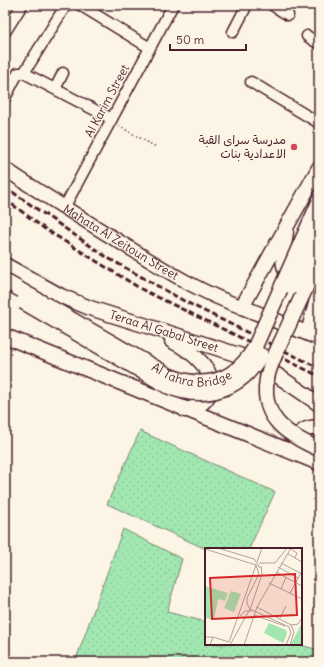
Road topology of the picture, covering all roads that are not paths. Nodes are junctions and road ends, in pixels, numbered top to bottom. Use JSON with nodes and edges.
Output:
{"nodes":[{"id":1,"x":22,"y":5,"type":"edge"},
{"id":2,"x":66,"y":5,"type":"edge"},
{"id":3,"x":80,"y":5,"type":"edge"},
{"id":4,"x":173,"y":5,"type":"edge"},
{"id":5,"x":247,"y":5,"type":"edge"},
{"id":6,"x":272,"y":5,"type":"edge"},
{"id":7,"x":288,"y":15,"type":"dead end"},
{"id":8,"x":5,"y":32,"type":"edge"},
{"id":9,"x":233,"y":32,"type":"dead end"},
{"id":10,"x":307,"y":36,"type":"dead end"},
{"id":11,"x":319,"y":44,"type":"edge"},
{"id":12,"x":150,"y":48,"type":"junction"},
{"id":13,"x":24,"y":73,"type":"junction"},
{"id":14,"x":63,"y":73,"type":"dead end"},
{"id":15,"x":251,"y":82,"type":"dead end"},
{"id":16,"x":55,"y":89,"type":"junction"},
{"id":17,"x":5,"y":98,"type":"edge"},
{"id":18,"x":112,"y":120,"type":"junction"},
{"id":19,"x":319,"y":123,"type":"edge"},
{"id":20,"x":319,"y":168,"type":"edge"},
{"id":21,"x":5,"y":169,"type":"edge"},
{"id":22,"x":319,"y":202,"type":"edge"},
{"id":23,"x":64,"y":208,"type":"junction"},
{"id":24,"x":287,"y":226,"type":"junction"},
{"id":25,"x":319,"y":228,"type":"edge"},
{"id":26,"x":319,"y":259,"type":"edge"},
{"id":27,"x":5,"y":265,"type":"edge"},
{"id":28,"x":319,"y":277,"type":"edge"},
{"id":29,"x":5,"y":281,"type":"edge"},
{"id":30,"x":5,"y":292,"type":"edge"},
{"id":31,"x":319,"y":292,"type":"edge"},
{"id":32,"x":242,"y":307,"type":"junction"},
{"id":33,"x":142,"y":326,"type":"junction"},
{"id":34,"x":5,"y":336,"type":"edge"},
{"id":35,"x":313,"y":336,"type":"edge"},
{"id":36,"x":319,"y":404,"type":"edge"},
{"id":37,"x":185,"y":410,"type":"junction"},
{"id":38,"x":319,"y":427,"type":"edge"},
{"id":39,"x":319,"y":449,"type":"edge"},
{"id":40,"x":297,"y":454,"type":"junction"},
{"id":41,"x":319,"y":463,"type":"edge"}],
"edges":[{"from":1,"to":8,"type":"street"},
{"from":2,"to":13,"type":"street"},
{"from":3,"to":12,"type":"street"},
{"from":4,"to":12,"type":"street","name":"Al Karim Street"},
{"from":5,"to":9,"type":"street"},
{"from":6,"to":7,"type":"street"},
{"from":10,"to":11,"type":"street"},
{"from":12,"to":18,"type":"street","name":"Al Karim Street"},
{"from":13,"to":16,"type":"street"},
{"from":13,"to":17,"type":"street"},
{"from":14,"to":16,"type":"street"},
{"from":15,"to":19,"type":"street"},
{"from":16,"to":18,"type":"street"},
{"from":18,"to":23,"type":"street","name":"Al Karim Street"},
{"from":20,"to":24,"type":"main road"},
{"from":21,"to":23,"type":"street","name":"Mahata Al Zeitoun Street"},
{"from":22,"to":29,"type":"main road","name":"Al Tahra Bridge","bridge":true},
{"from":23,"to":32,"type":"street","name":"Mahata Al Zeitoun Street"},
{"from":24,"to":28,"type":"main road"},
{"from":24,"to":32,"type":"main road"},
{"from":25,"to":30,"type":"main road","name":"Al Tahra Bridge","bridge":true},
{"from":26,"to":39,"type":"main road","bridge":true},
{"from":27,"to":33,"type":"main road","name":"Teraa Al Gabal Street"},
{"from":31,"to":35,"type":"main road"},
{"from":32,"to":35,"type":"main road"},
{"from":33,"to":36,"type":"main road","name":"Teraa Al Gabal Street"},
{"from":33,"to":37,"type":"main road"},
{"from":34,"to":37,"type":"main road"},
{"from":37,"to":40,"type":"main road"},
{"from":38,"to":40,"type":"main road"},
{"from":40,"to":41,"type":"main road"}]}
